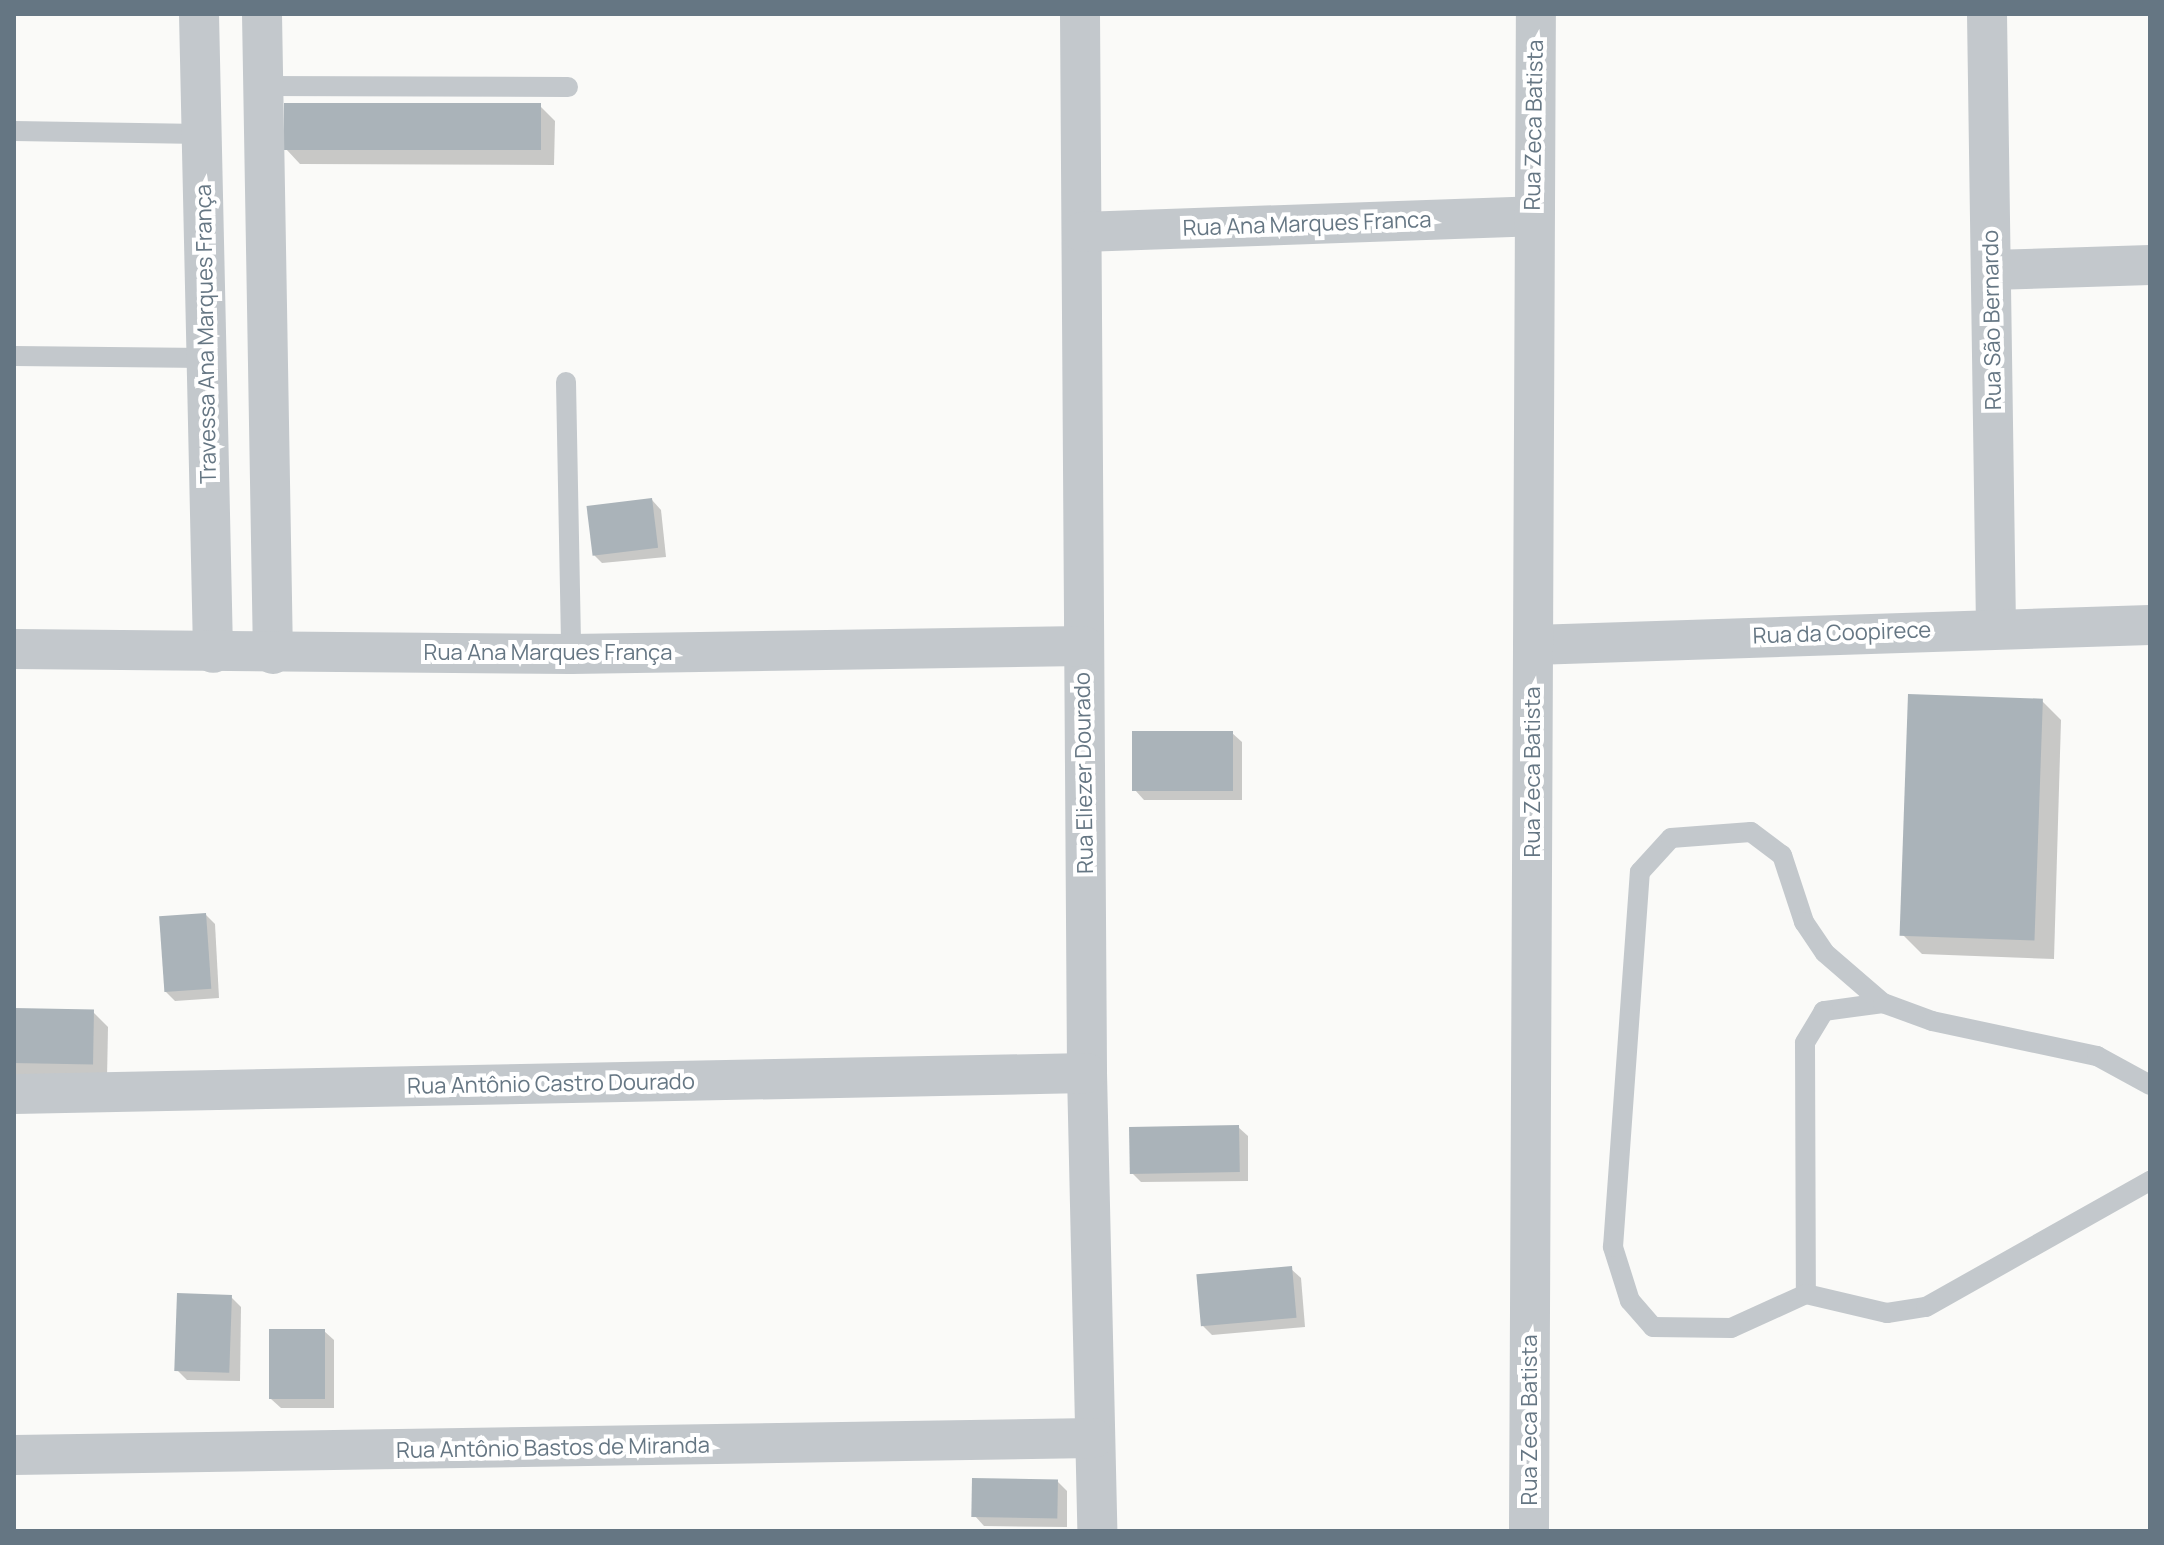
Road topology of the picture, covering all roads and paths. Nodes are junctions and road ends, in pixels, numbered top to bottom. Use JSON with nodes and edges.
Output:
{"nodes":[{"id":1,"x":199,"y":14,"type":"edge"},
{"id":2,"x":262,"y":14,"type":"edge"},
{"id":3,"x":1080,"y":14,"type":"edge"},
{"id":4,"x":1536,"y":14,"type":"edge"},
{"id":5,"x":1987,"y":14,"type":"edge"},
{"id":6,"x":263,"y":86,"type":"junction"},
{"id":7,"x":568,"y":87,"type":"dead end"},
{"id":8,"x":14,"y":131,"type":"edge"},
{"id":9,"x":201,"y":134,"type":"junction"},
{"id":10,"x":1532,"y":216,"type":"junction"},
{"id":11,"x":1082,"y":232,"type":"junction"},
{"id":12,"x":2150,"y":265,"type":"edge"},
{"id":13,"x":1991,"y":270,"type":"junction"},
{"id":14,"x":14,"y":356,"type":"edge"},
{"id":15,"x":205,"y":358,"type":"junction"},
{"id":16,"x":566,"y":382,"type":"dead end"},
{"id":17,"x":2150,"y":625,"type":"edge"},
{"id":18,"x":1996,"y":627,"type":"junction"},
{"id":19,"x":1533,"y":645,"type":"junction"},
{"id":20,"x":1083,"y":646,"type":"junction"},
{"id":21,"x":14,"y":649,"type":"edge"},
{"id":22,"x":213,"y":653,"type":"junction"},
{"id":23,"x":273,"y":654,"type":"junction"},
{"id":24,"x":571,"y":654,"type":"junction"},
{"id":25,"x":1883,"y":1003,"type":"junction"},
{"id":26,"x":1087,"y":1073,"type":"junction"},
{"id":27,"x":2150,"y":1085,"type":"edge"},
{"id":28,"x":14,"y":1094,"type":"edge"},
{"id":29,"x":2150,"y":1181,"type":"edge"},
{"id":30,"x":1806,"y":1294,"type":"junction"},
{"id":31,"x":1093,"y":1438,"type":"junction"},
{"id":32,"x":14,"y":1455,"type":"edge"},
{"id":33,"x":1097,"y":1531,"type":"edge"},
{"id":34,"x":1529,"y":1531,"type":"edge"}],
"edges":[{"from":1,"to":9,"type":"street","name":"Travessa Ana Marques França"},
{"from":2,"to":6,"type":"street"},
{"from":3,"to":11,"type":"street","name":"Rua Eliezer Dourado"},
{"from":4,"to":10,"type":"street","name":"Rua Zeca Batista"},
{"from":5,"to":13,"type":"street","name":"Rua São Bernardo"},
{"from":6,"to":7,"type":"lane"},
{"from":6,"to":23,"type":"street"},
{"from":8,"to":9,"type":"lane"},
{"from":9,"to":15,"type":"street","name":"Travessa Ana Marques França"},
{"from":10,"to":11,"type":"street","name":"Rua Ana Marques Franca"},
{"from":10,"to":19,"type":"street","name":"Rua Zeca Batista"},
{"from":11,"to":20,"type":"street","name":"Rua Eliezer Dourado"},
{"from":12,"to":13,"type":"street"},
{"from":13,"to":18,"type":"street","name":"Rua São Bernardo"},
{"from":14,"to":15,"type":"lane"},
{"from":15,"to":22,"type":"street","name":"Travessa Ana Marques França"},
{"from":16,"to":24,"type":"lane"},
{"from":17,"to":18,"type":"street","name":"Rua da Coopirece"},
{"from":18,"to":19,"type":"street","name":"Rua da Coopirece"},
{"from":19,"to":34,"type":"street","name":"Rua Zeca Batista"},
{"from":20,"to":24,"type":"street","name":"Rua Ana Marques França"},
{"from":20,"to":26,"type":"street","name":"Rua Eliezer Dourado"},
{"from":21,"to":22,"type":"street","name":"Rua Ana Marques França"},
{"from":22,"to":23,"type":"street","name":"Rua Ana Marques França"},
{"from":23,"to":24,"type":"street","name":"Rua Ana Marques França"},
{"from":25,"to":27,"type":"lane"},
{"from":25,"to":30,"type":"lane"},
{"from":25,"to":30,"type":"lane"},
{"from":26,"to":28,"type":"street","name":"Rua Antônio Castro Dourado"},
{"from":26,"to":31,"type":"street","name":"Rua Eliezer Dourado"},
{"from":29,"to":30,"type":"lane"},
{"from":31,"to":32,"type":"street","name":"Rua Antônio Bastos de Miranda"},
{"from":31,"to":33,"type":"street","name":"Rua Eliezer Dourado"}]}
